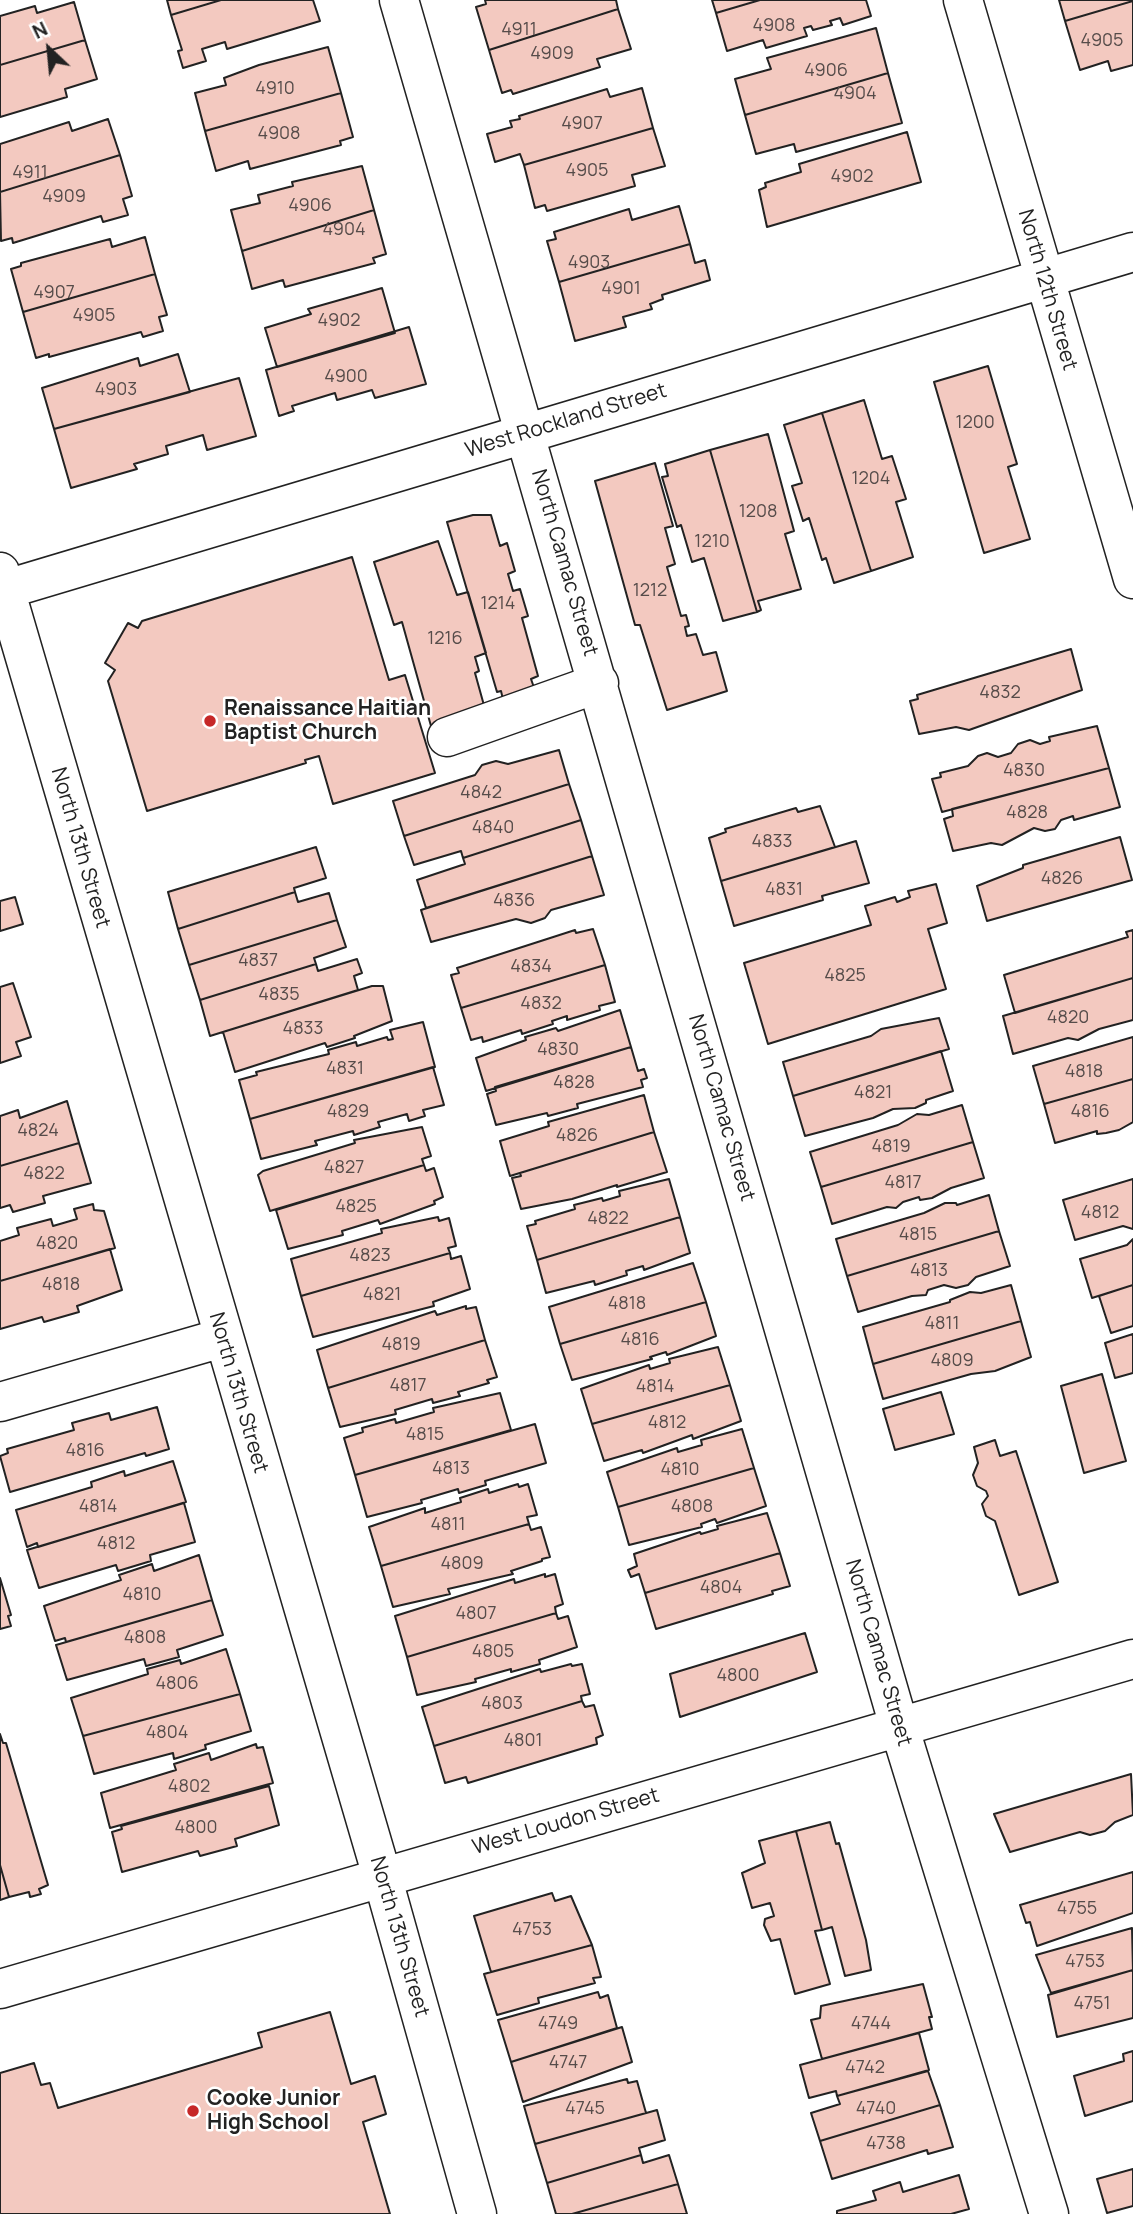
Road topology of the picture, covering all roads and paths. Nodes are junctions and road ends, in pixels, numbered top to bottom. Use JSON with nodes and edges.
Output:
{"nodes":[{"id":1,"x":399,"y":0,"type":"edge"},
{"id":2,"x":963,"y":0,"type":"edge"},
{"id":3,"x":1133,"y":252,"type":"edge"},
{"id":4,"x":1043,"y":278,"type":"junction"},
{"id":5,"x":526,"y":434,"type":"junction"},
{"id":6,"x":1133,"y":579,"type":"edge"},
{"id":7,"x":2,"y":584,"type":"edge"},
{"id":8,"x":599,"y":683,"type":"junction"},
{"id":9,"x":447,"y":737,"type":"dead end"},
{"id":10,"x":222,"y":1338,"type":"junction"},
{"id":11,"x":0,"y":1402,"type":"edge"},
{"id":12,"x":1133,"y":1659,"type":"edge"},
{"id":13,"x":899,"y":1726,"type":"junction"},
{"id":14,"x":382,"y":1875,"type":"junction"},
{"id":15,"x":0,"y":1989,"type":"edge"},
{"id":16,"x":477,"y":2214,"type":"edge"},
{"id":17,"x":1049,"y":2214,"type":"edge"}],
"edges":[{"from":1,"to":5,"type":"street","name":"North Camac Street"},
{"from":2,"to":4,"type":"street","name":"North 12th Street"},
{"from":3,"to":4,"type":"street","name":"West Rockland Street"},
{"from":4,"to":5,"type":"street","name":"West Rockland Street"},
{"from":4,"to":6,"type":"street","name":"North 12th Street"},
{"from":5,"to":7,"type":"street","name":"West Rockland Street"},
{"from":5,"to":8,"type":"street","name":"North Camac Street"},
{"from":7,"to":10,"type":"street","name":"North 13th Street"},
{"from":8,"to":9,"type":"street"},
{"from":8,"to":13,"type":"street","name":"North Camac Street"},
{"from":10,"to":11,"type":"street"},
{"from":10,"to":14,"type":"street","name":"North 13th Street"},
{"from":12,"to":13,"type":"street","name":"West Loudon Street"},
{"from":13,"to":14,"type":"street","name":"West Loudon Street"},
{"from":13,"to":17,"type":"street","name":"North Camac Street"},
{"from":14,"to":15,"type":"street","name":"West Loudon Street"},
{"from":14,"to":16,"type":"street","name":"North 13th Street"}]}
